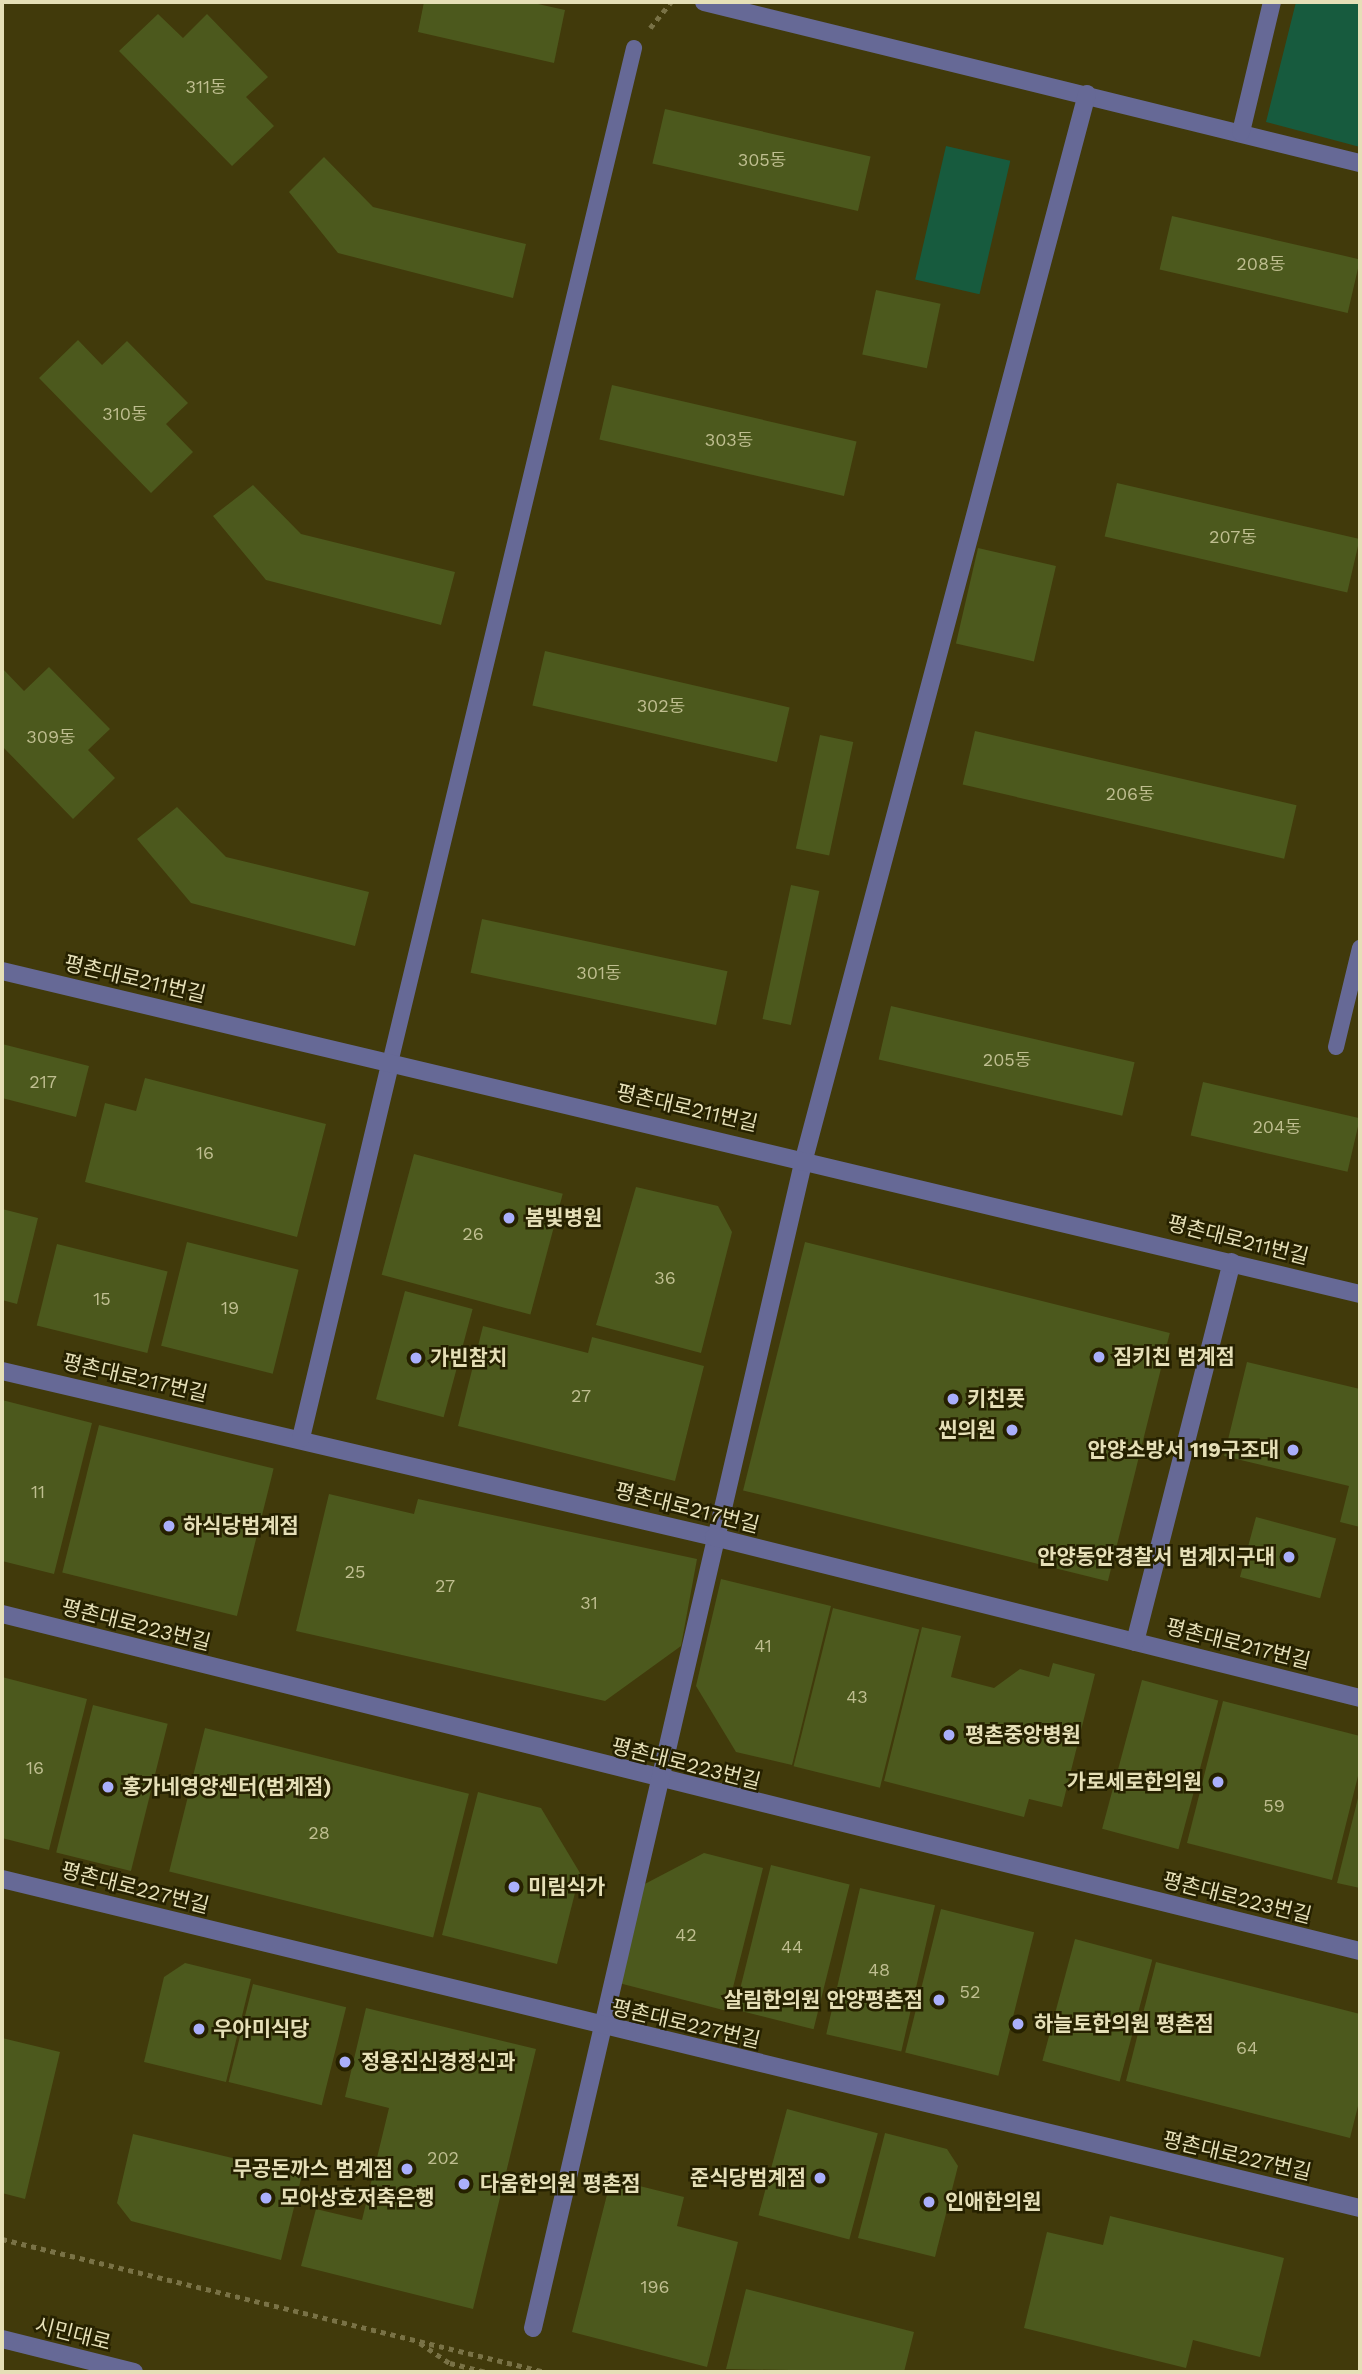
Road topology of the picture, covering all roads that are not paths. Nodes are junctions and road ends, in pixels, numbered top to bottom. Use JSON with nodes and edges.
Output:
{"nodes":[{"id":1,"x":704,"y":2,"type":"edge"},
{"id":2,"x":1272,"y":2,"type":"edge"},
{"id":3,"x":634,"y":48,"type":"dead end"},
{"id":4,"x":1087,"y":94,"type":"junction"},
{"id":5,"x":1241,"y":132,"type":"junction"},
{"id":6,"x":1360,"y":163,"type":"edge"},
{"id":7,"x":1360,"y":948,"type":"edge"},
{"id":8,"x":2,"y":971,"type":"edge"},
{"id":9,"x":1336,"y":1047,"type":"dead end"},
{"id":10,"x":390,"y":1063,"type":"junction"},
{"id":11,"x":804,"y":1158,"type":"junction"},
{"id":12,"x":1232,"y":1262,"type":"junction"},
{"id":13,"x":1360,"y":1293,"type":"edge"},
{"id":14,"x":2,"y":1371,"type":"edge"},
{"id":15,"x":301,"y":1438,"type":"junction"},
{"id":16,"x":714,"y":1537,"type":"junction"},
{"id":17,"x":2,"y":1614,"type":"edge"},
{"id":18,"x":1135,"y":1642,"type":"junction"},
{"id":19,"x":1360,"y":1698,"type":"edge"},
{"id":20,"x":658,"y":1780,"type":"junction"},
{"id":21,"x":2,"y":1879,"type":"edge"},
{"id":22,"x":1360,"y":1951,"type":"edge"},
{"id":23,"x":600,"y":2027,"type":"junction"},
{"id":24,"x":1360,"y":2208,"type":"edge"},
{"id":25,"x":533,"y":2328,"type":"dead end"},
{"id":26,"x":2,"y":2339,"type":"edge"},
{"id":27,"x":134,"y":2372,"type":"edge"}],
"edges":[{"from":1,"to":4,"type":"street"},
{"from":2,"to":5,"type":"street"},
{"from":3,"to":10,"type":"lane"},
{"from":4,"to":5,"type":"street"},
{"from":4,"to":11,"type":"street"},
{"from":5,"to":6,"type":"street"},
{"from":7,"to":9,"type":"lane"},
{"from":8,"to":10,"type":"street","name":"평촌대로211번길"},
{"from":10,"to":11,"type":"street","name":"평촌대로211번길"},
{"from":10,"to":15,"type":"street"},
{"from":11,"to":12,"type":"street","name":"평촌대로211번길"},
{"from":11,"to":16,"type":"street"},
{"from":12,"to":13,"type":"street","name":"평촌대로211번길"},
{"from":12,"to":18,"type":"street"},
{"from":14,"to":15,"type":"street","name":"평촌대로217번길"},
{"from":15,"to":16,"type":"street","name":"평촌대로217번길"},
{"from":16,"to":18,"type":"street","name":"평촌대로217번길"},
{"from":16,"to":20,"type":"street"},
{"from":17,"to":20,"type":"street","name":"평촌대로223번길"},
{"from":18,"to":19,"type":"street","name":"평촌대로217번길"},
{"from":20,"to":22,"type":"street","name":"평촌대로223번길"},
{"from":20,"to":23,"type":"street"},
{"from":21,"to":23,"type":"street","name":"평촌대로227번길"},
{"from":23,"to":24,"type":"street","name":"평촌대로227번길"},
{"from":23,"to":25,"type":"street"},
{"from":26,"to":27,"type":"street","name":"시민대로"}]}
